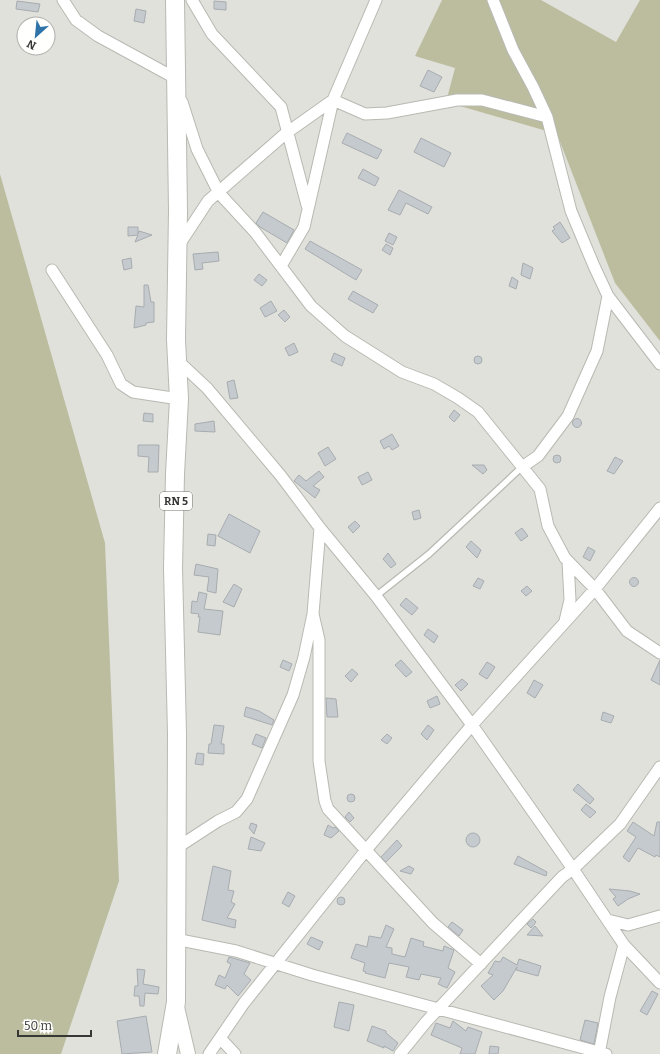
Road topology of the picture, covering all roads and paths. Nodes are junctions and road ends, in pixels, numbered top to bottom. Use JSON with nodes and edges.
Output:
{"nodes":[{"id":1,"x":63,"y":0,"type":"edge"},
{"id":2,"x":174,"y":0,"type":"edge"},
{"id":3,"x":192,"y":0,"type":"edge"},
{"id":4,"x":376,"y":0,"type":"edge"},
{"id":5,"x":493,"y":0,"type":"edge"},
{"id":6,"x":175,"y":78,"type":"junction"},
{"id":7,"x":333,"y":100,"type":"junction"},
{"id":8,"x":547,"y":118,"type":"junction"},
{"id":9,"x":289,"y":131,"type":"junction"},
{"id":10,"x":219,"y":193,"type":"junction"},
{"id":11,"x":308,"y":208,"type":"junction"},
{"id":12,"x":176,"y":249,"type":"junction"},
{"id":13,"x":281,"y":266,"type":"junction"},
{"id":14,"x":52,"y":270,"type":"dead end"},
{"id":15,"x":608,"y":296,"type":"junction"},
{"id":16,"x":177,"y":360,"type":"junction"},
{"id":17,"x":660,"y":364,"type":"edge"},
{"id":18,"x":179,"y":399,"type":"junction"},
{"id":19,"x":522,"y":467,"type":"junction"},
{"id":20,"x":660,"y":508,"type":"edge"},
{"id":21,"x":320,"y":528,"type":"junction"},
{"id":22,"x":568,"y":561,"type":"junction"},
{"id":23,"x":595,"y":589,"type":"junction"},
{"id":24,"x":376,"y":596,"type":"junction"},
{"id":25,"x":313,"y":614,"type":"junction"},
{"id":26,"x":564,"y":622,"type":"junction"},
{"id":27,"x":660,"y":653,"type":"edge"},
{"id":28,"x":472,"y":725,"type":"junction"},
{"id":29,"x":660,"y":767,"type":"edge"},
{"id":30,"x":175,"y":849,"type":"junction"},
{"id":31,"x":366,"y":850,"type":"junction"},
{"id":32,"x":573,"y":869,"type":"junction"},
{"id":33,"x":660,"y":916,"type":"edge"},
{"id":34,"x":608,"y":920,"type":"junction"},
{"id":35,"x":175,"y":939,"type":"junction"},
{"id":36,"x":624,"y":945,"type":"junction"},
{"id":37,"x":276,"y":963,"type":"junction"},
{"id":38,"x":481,"y":964,"type":"junction"},
{"id":39,"x":660,"y":983,"type":"edge"},
{"id":40,"x":176,"y":1002,"type":"junction"},
{"id":41,"x":439,"y":1009,"type":"junction"},
{"id":42,"x":220,"y":1038,"type":"junction"},
{"id":43,"x":167,"y":1054,"type":"edge"},
{"id":44,"x":188,"y":1054,"type":"edge"},
{"id":45,"x":209,"y":1054,"type":"edge"},
{"id":46,"x":235,"y":1054,"type":"edge"},
{"id":47,"x":400,"y":1054,"type":"edge"},
{"id":48,"x":601,"y":1054,"type":"edge"}],
"edges":[{"from":1,"to":6,"type":"street"},
{"from":2,"to":6,"type":"main road","number":"RN 5"},
{"from":3,"to":9,"type":"street"},
{"from":4,"to":7,"type":"street"},
{"from":5,"to":8,"type":"street"},
{"from":6,"to":10,"type":"street"},
{"from":6,"to":12,"type":"main road","number":"RN 5"},
{"from":7,"to":8,"type":"street"},
{"from":7,"to":9,"type":"street"},
{"from":7,"to":11,"type":"street"},
{"from":8,"to":15,"type":"street"},
{"from":9,"to":10,"type":"street"},
{"from":9,"to":11,"type":"street"},
{"from":10,"to":12,"type":"street"},
{"from":10,"to":13,"type":"street"},
{"from":11,"to":13,"type":"street"},
{"from":12,"to":16,"type":"main road","number":"RN 5"},
{"from":13,"to":19,"type":"street"},
{"from":14,"to":18,"type":"street"},
{"from":15,"to":17,"type":"street"},
{"from":15,"to":19,"type":"street"},
{"from":16,"to":18,"type":"main road","number":"RN 5"},
{"from":16,"to":21,"type":"street"},
{"from":18,"to":30,"type":"main road","number":"RN 5"},
{"from":19,"to":22,"type":"street"},
{"from":19,"to":24,"type":"lane"},
{"from":20,"to":23,"type":"street"},
{"from":21,"to":24,"type":"street"},
{"from":21,"to":25,"type":"street"},
{"from":22,"to":23,"type":"street"},
{"from":22,"to":26,"type":"street"},
{"from":23,"to":26,"type":"street"},
{"from":23,"to":27,"type":"street"},
{"from":24,"to":28,"type":"street"},
{"from":25,"to":30,"type":"street"},
{"from":25,"to":31,"type":"street"},
{"from":26,"to":28,"type":"street"},
{"from":28,"to":31,"type":"street"},
{"from":28,"to":32,"type":"street"},
{"from":29,"to":32,"type":"street"},
{"from":30,"to":35,"type":"main road","number":"RN 5"},
{"from":31,"to":37,"type":"street"},
{"from":31,"to":38,"type":"street"},
{"from":32,"to":34,"type":"street"},
{"from":32,"to":38,"type":"street"},
{"from":33,"to":34,"type":"street"},
{"from":34,"to":36,"type":"street"},
{"from":35,"to":37,"type":"street"},
{"from":35,"to":40,"type":"main road","number":"RN 5"},
{"from":36,"to":39,"type":"street"},
{"from":36,"to":48,"type":"street"},
{"from":37,"to":41,"type":"street"},
{"from":37,"to":42,"type":"street"},
{"from":38,"to":41,"type":"street"},
{"from":40,"to":43,"type":"main road"},
{"from":40,"to":44,"type":"street"},
{"from":41,"to":47,"type":"street"},
{"from":41,"to":48,"type":"street"},
{"from":42,"to":45,"type":"street"},
{"from":42,"to":46,"type":"street"}]}
